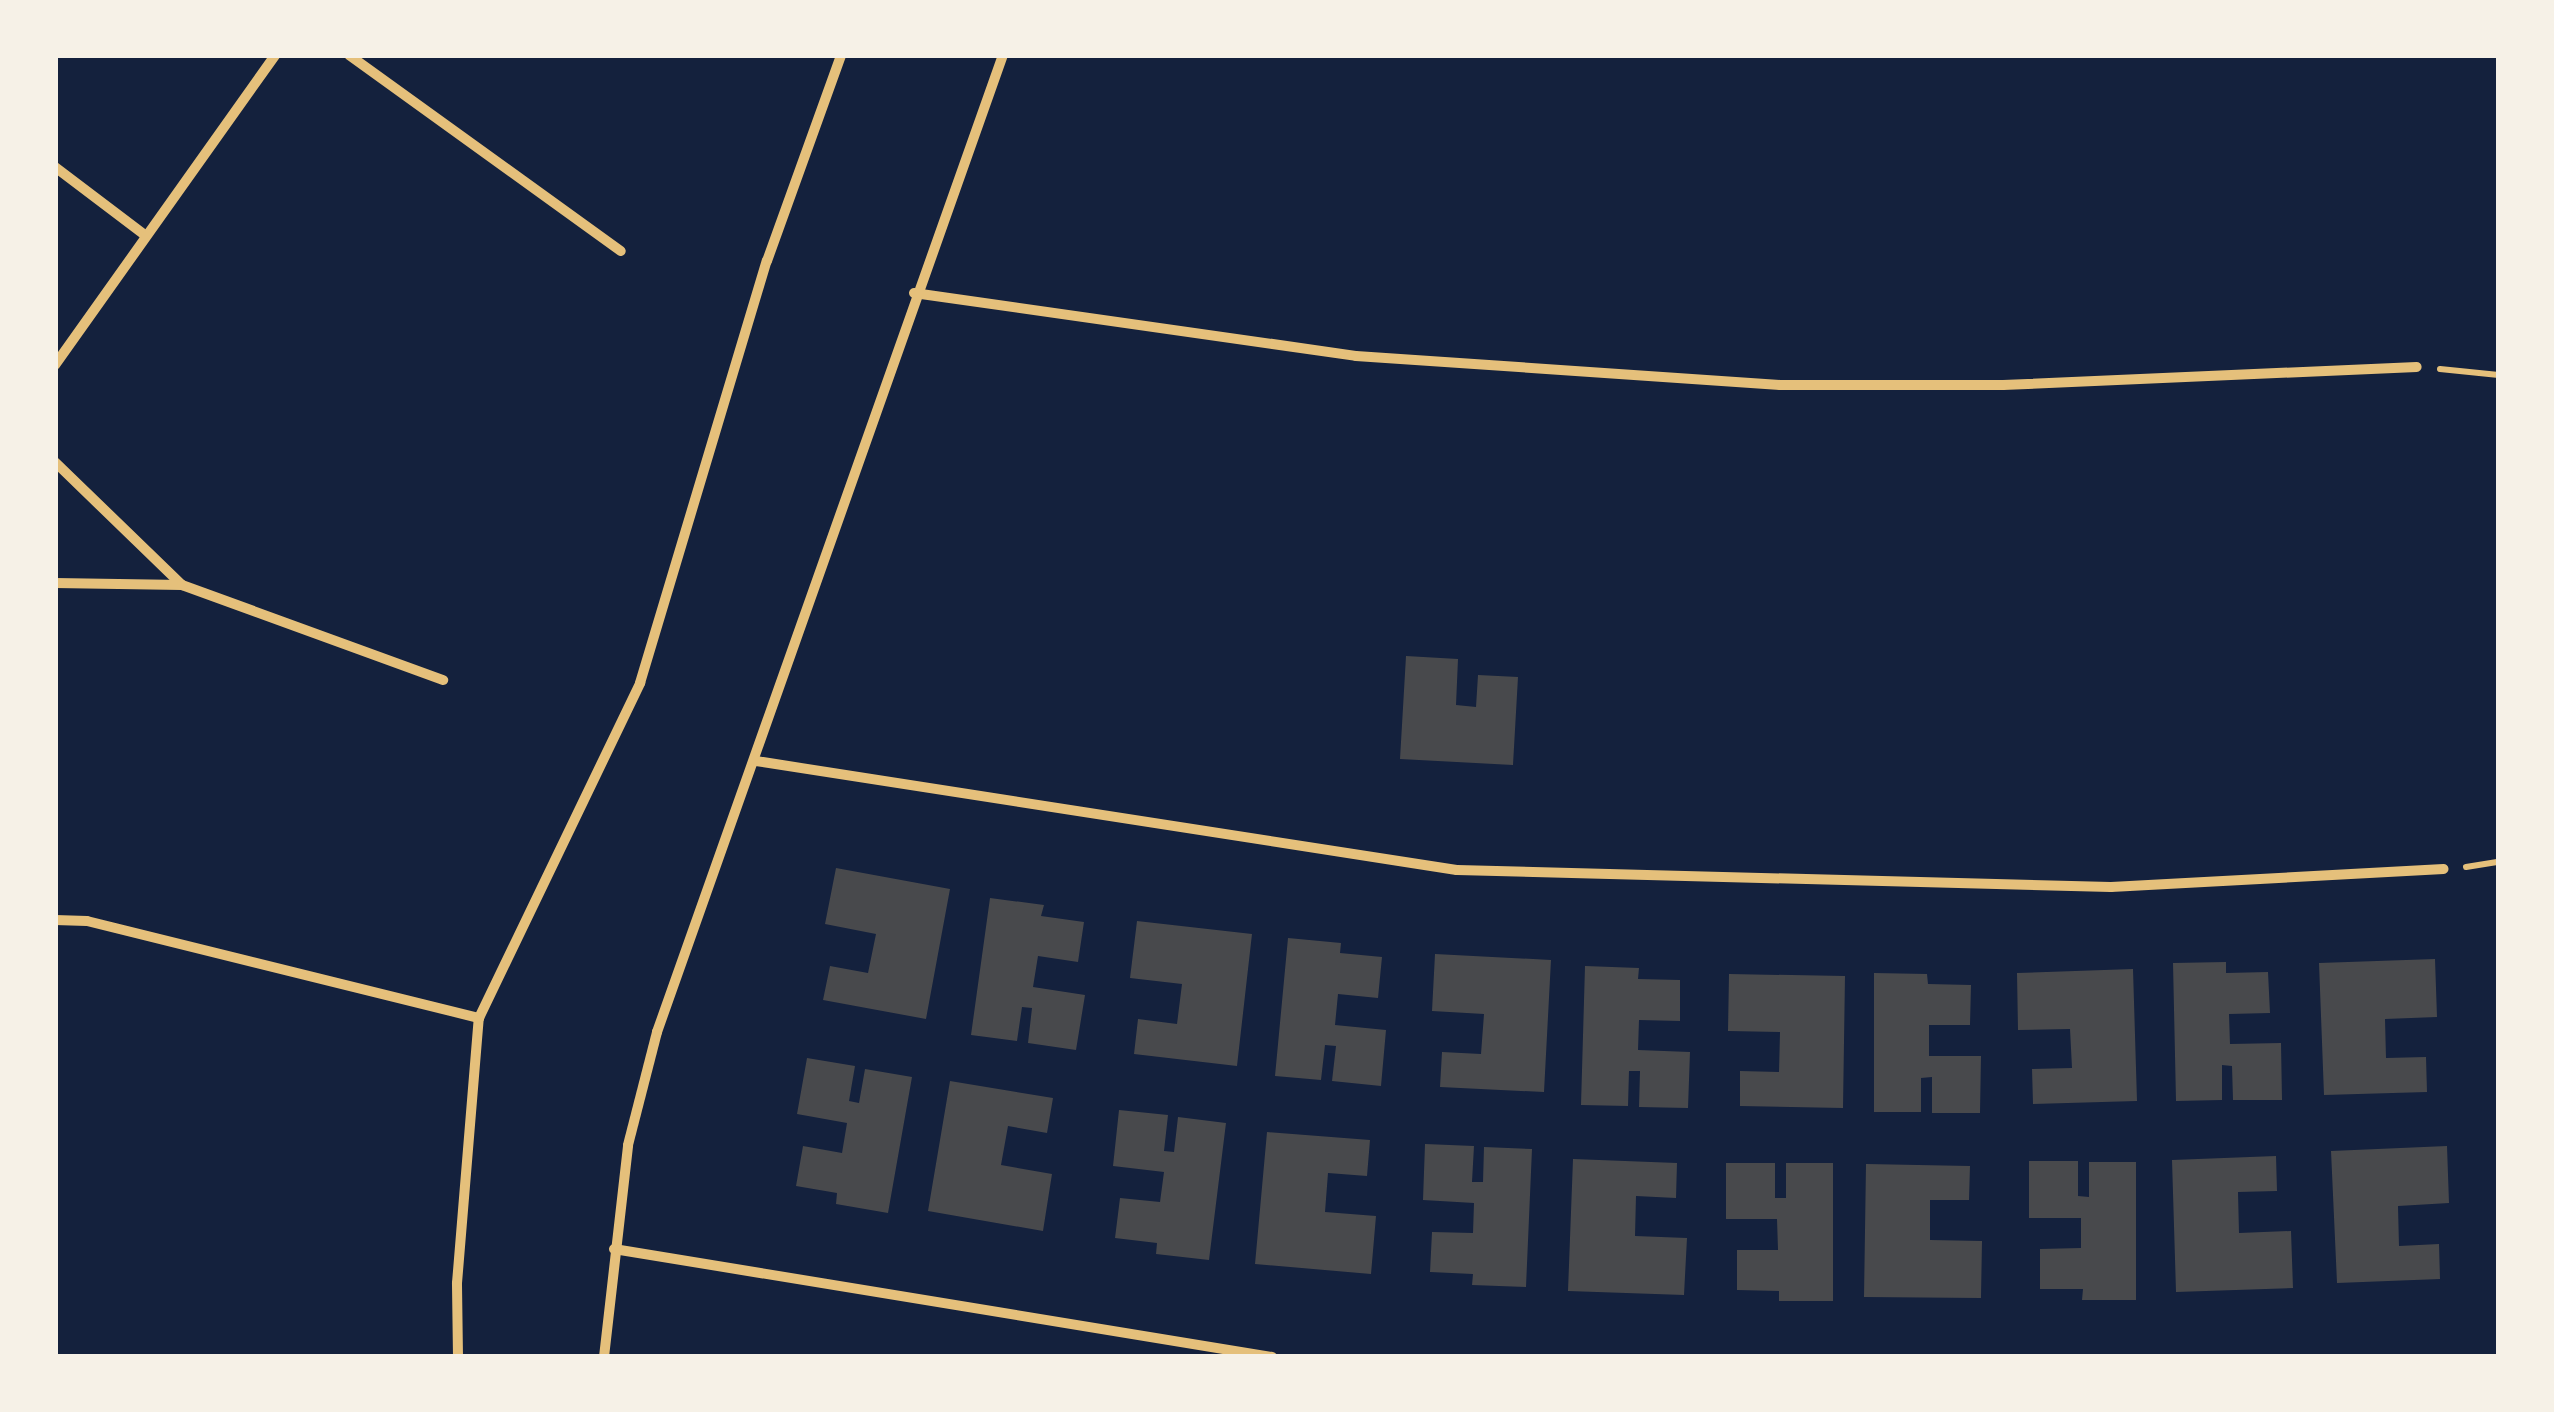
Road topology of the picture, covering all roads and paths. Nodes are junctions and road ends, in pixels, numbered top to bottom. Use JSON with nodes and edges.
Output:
{"nodes":[{"id":1,"x":275,"y":55,"type":"edge"},
{"id":2,"x":349,"y":55,"type":"edge"},
{"id":3,"x":840,"y":55,"type":"edge"},
{"id":4,"x":1003,"y":55,"type":"edge"},
{"id":5,"x":55,"y":167,"type":"edge"},
{"id":6,"x":145,"y":235,"type":"junction"},
{"id":7,"x":621,"y":251,"type":"dead end"},
{"id":8,"x":914,"y":293,"type":"junction"},
{"id":9,"x":55,"y":364,"type":"edge"},
{"id":10,"x":2418,"y":367,"type":"joint"},
{"id":11,"x":2499,"y":374,"type":"edge"},
{"id":12,"x":55,"y":462,"type":"edge"},
{"id":13,"x":55,"y":582,"type":"edge"},
{"id":14,"x":182,"y":585,"type":"junction"},
{"id":15,"x":444,"y":680,"type":"dead end"},
{"id":16,"x":756,"y":762,"type":"junction"},
{"id":17,"x":2444,"y":869,"type":"dead end"},
{"id":18,"x":55,"y":920,"type":"edge"},
{"id":19,"x":479,"y":1018,"type":"junction"},
{"id":20,"x":614,"y":1249,"type":"junction"},
{"id":21,"x":458,"y":1357,"type":"edge"},
{"id":22,"x":604,"y":1357,"type":"edge"},
{"id":23,"x":1272,"y":1357,"type":"edge"}],
"edges":[{"from":1,"to":6,"type":"street"},
{"from":2,"to":7,"type":"street"},
{"from":3,"to":19,"type":"street"},
{"from":4,"to":8,"type":"street"},
{"from":5,"to":6,"type":"street"},
{"from":6,"to":9,"type":"street"},
{"from":8,"to":10,"type":"street"},
{"from":8,"to":16,"type":"street"},
{"from":10,"to":11,"type":"path"},
{"from":12,"to":14,"type":"street"},
{"from":13,"to":14,"type":"street"},
{"from":14,"to":15,"type":"street"},
{"from":16,"to":17,"type":"street"},
{"from":16,"to":20,"type":"street"},
{"from":18,"to":19,"type":"street"},
{"from":19,"to":21,"type":"street"},
{"from":20,"to":22,"type":"street"},
{"from":20,"to":23,"type":"street"}]}
